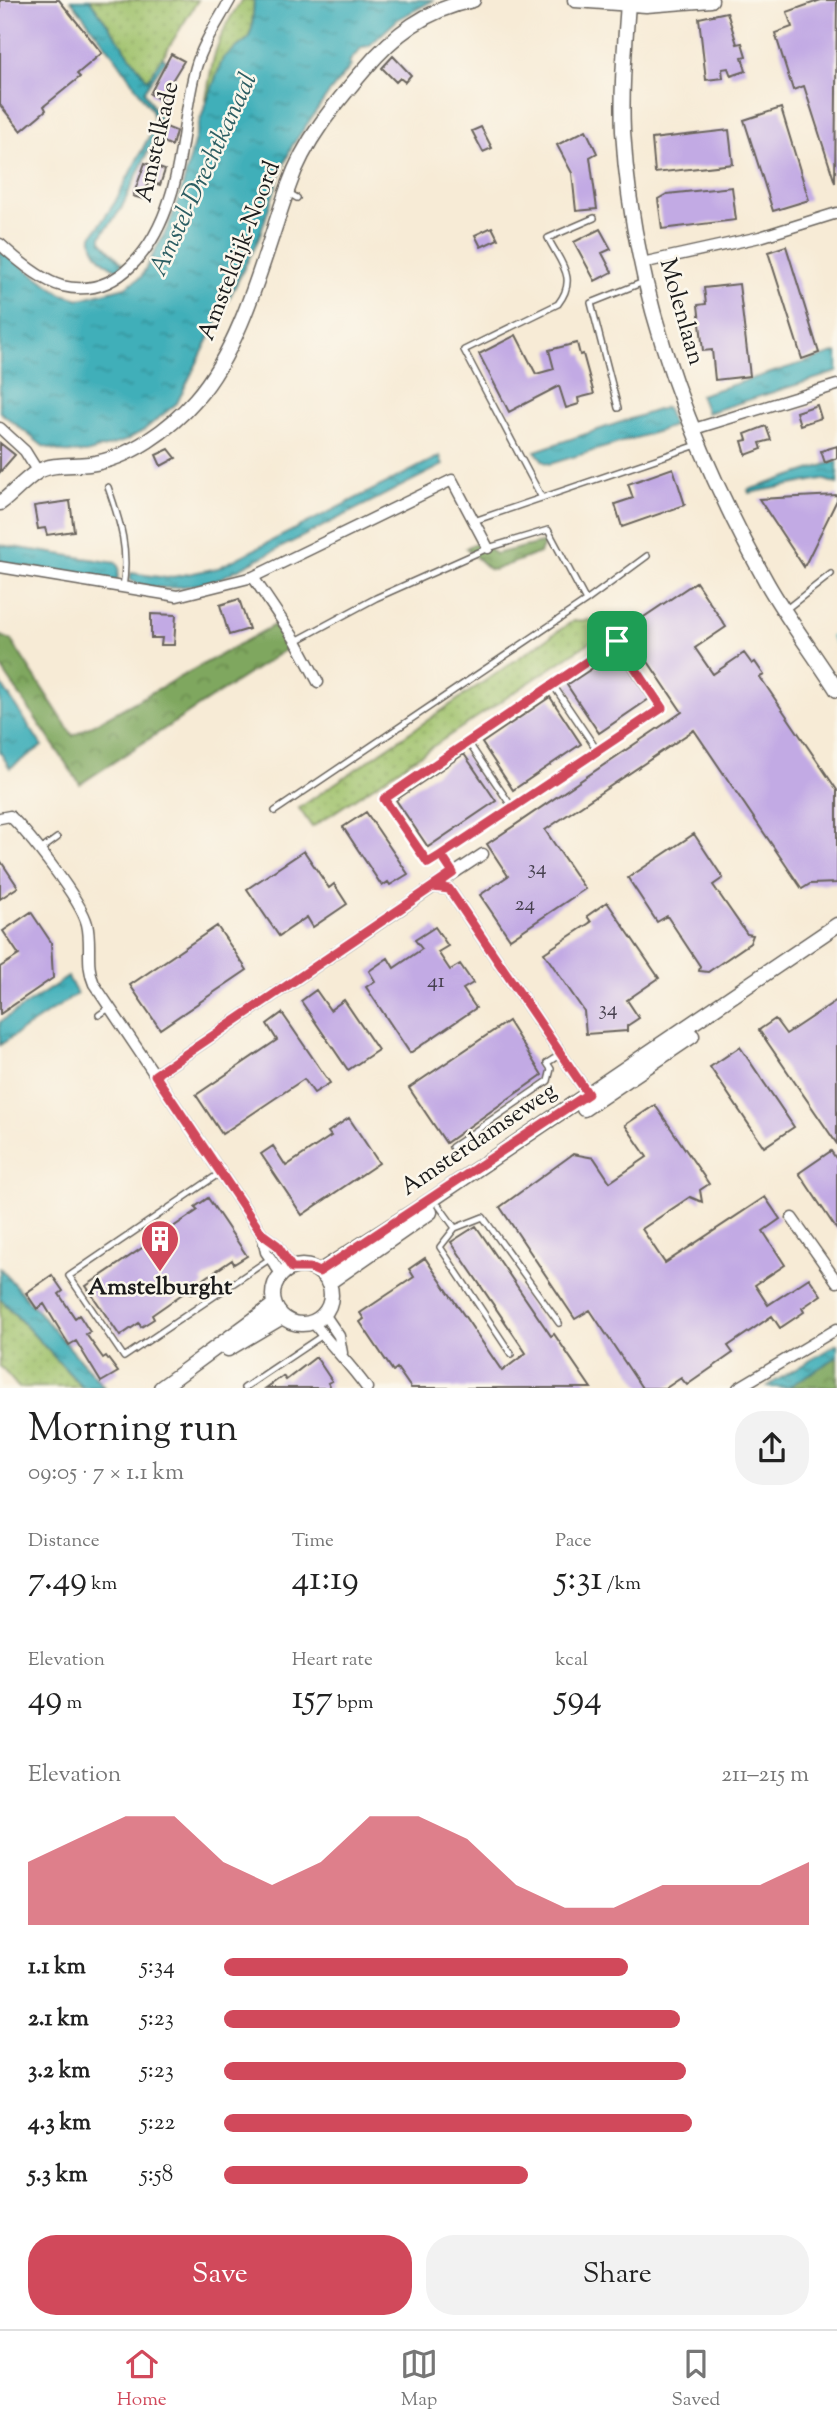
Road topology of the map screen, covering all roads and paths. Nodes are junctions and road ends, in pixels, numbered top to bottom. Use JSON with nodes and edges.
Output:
{"nodes":[{"id":1,"x":230,"y":0,"type":"edge"},
{"id":2,"x":473,"y":0,"type":"edge"},
{"id":3,"x":575,"y":0,"type":"edge"},
{"id":4,"x":711,"y":0,"type":"edge"},
{"id":5,"x":628,"y":3,"type":"junction"},
{"id":6,"x":837,"y":213,"type":"edge"},
{"id":7,"x":594,"y":218,"type":"dead end"},
{"id":8,"x":0,"y":244,"type":"edge"},
{"id":9,"x":642,"y":263,"type":"junction"},
{"id":10,"x":646,"y":281,"type":"junction"},
{"id":11,"x":837,"y":385,"type":"edge"},
{"id":12,"x":618,"y":408,"type":"dead end"},
{"id":13,"x":0,"y":428,"type":"edge"},
{"id":14,"x":694,"y":429,"type":"junction"},
{"id":15,"x":700,"y":444,"type":"junction"},
{"id":16,"x":38,"y":472,"type":"junction"},
{"id":17,"x":108,"y":486,"type":"dead end"},
{"id":18,"x":542,"y":498,"type":"junction"},
{"id":19,"x":0,"y":503,"type":"edge"},
{"id":20,"x":473,"y":521,"type":"junction"},
{"id":21,"x":488,"y":548,"type":"junction"},
{"id":22,"x":647,"y":556,"type":"dead end"},
{"id":23,"x":0,"y":567,"type":"edge"},
{"id":24,"x":831,"y":574,"type":"dead end"},
{"id":25,"x":253,"y":576,"type":"junction"},
{"id":26,"x":123,"y":589,"type":"junction"},
{"id":27,"x":586,"y":601,"type":"junction"},
{"id":28,"x":785,"y":610,"type":"junction"},
{"id":29,"x":296,"y":641,"type":"junction"},
{"id":30,"x":318,"y":682,"type":"dead end"},
{"id":31,"x":553,"y":685,"type":"junction"},
{"id":32,"x":837,"y":690,"type":"edge"},
{"id":33,"x":468,"y":742,"type":"junction"},
{"id":34,"x":597,"y":750,"type":"junction"},
{"id":35,"x":512,"y":807,"type":"junction"},
{"id":36,"x":275,"y":811,"type":"dead end"},
{"id":37,"x":0,"y":818,"type":"edge"},
{"id":38,"x":57,"y":838,"type":"dead end"},
{"id":39,"x":39,"y":851,"type":"junction"},
{"id":40,"x":483,"y":854,"type":"dead end"},
{"id":41,"x":441,"y":855,"type":"junction"},
{"id":42,"x":453,"y":873,"type":"junction"},
{"id":43,"x":433,"y":887,"type":"junction"},
{"id":44,"x":837,"y":925,"type":"edge"},
{"id":45,"x":837,"y":936,"type":"edge"},
{"id":46,"x":561,"y":1054,"type":"junction"},
{"id":47,"x":155,"y":1075,"type":"junction"},
{"id":48,"x":588,"y":1094,"type":"junction"},
{"id":49,"x":452,"y":1147,"type":"dead end"},
{"id":50,"x":220,"y":1173,"type":"junction"},
{"id":51,"x":439,"y":1206,"type":"junction"},
{"id":52,"x":792,"y":1218,"type":"dead end"},
{"id":53,"x":455,"y":1228,"type":"junction"},
{"id":54,"x":262,"y":1234,"type":"junction"},
{"id":55,"x":271,"y":1258,"type":"junction"},
{"id":56,"x":287,"y":1271,"type":"junction"},
{"id":57,"x":323,"y":1277,"type":"junction"},
{"id":58,"x":837,"y":1282,"type":"edge"},
{"id":59,"x":278,"y":1311,"type":"junction"},
{"id":60,"x":319,"y":1318,"type":"junction"},
{"id":61,"x":559,"y":1322,"type":"dead end"},
{"id":62,"x":837,"y":1329,"type":"edge"},
{"id":63,"x":323,"y":1335,"type":"junction"},
{"id":64,"x":342,"y":1353,"type":"junction"},
{"id":65,"x":511,"y":1354,"type":"dead end"},
{"id":66,"x":161,"y":1388,"type":"edge"},
{"id":67,"x":172,"y":1388,"type":"edge"},
{"id":68,"x":244,"y":1388,"type":"edge"},
{"id":69,"x":367,"y":1388,"type":"edge"},
{"id":70,"x":738,"y":1388,"type":"edge"}],
"edges":[{"from":1,"to":8,"type":"street","name":"Amstelkade"},
{"from":2,"to":16,"type":"street","name":"Amsteldijk-Noord"},
{"from":3,"to":5,"type":"street"},
{"from":4,"to":5,"type":"street"},
{"from":5,"to":9,"type":"street","name":"Molenlaan"},
{"from":6,"to":9,"type":"street"},
{"from":7,"to":18,"type":"lane"},
{"from":9,"to":10,"type":"street","name":"Molenlaan"},
{"from":10,"to":12,"type":"lane"},
{"from":10,"to":14,"type":"street","name":"Molenlaan"},
{"from":11,"to":14,"type":"street"},
{"from":13,"to":16,"type":"street"},
{"from":14,"to":15,"type":"street","name":"Molenlaan"},
{"from":15,"to":18,"type":"lane"},
{"from":15,"to":28,"type":"street","name":"Molenlaan"},
{"from":16,"to":19,"type":"street"},
{"from":17,"to":26,"type":"lane"},
{"from":18,"to":20,"type":"lane"},
{"from":20,"to":21,"type":"street"},
{"from":20,"to":25,"type":"street"},
{"from":21,"to":27,"type":"lane"},
{"from":21,"to":29,"type":"lane"},
{"from":22,"to":27,"type":"lane"},
{"from":23,"to":26,"type":"street"},
{"from":24,"to":28,"type":"lane"},
{"from":25,"to":26,"type":"street"},
{"from":25,"to":29,"type":"street"},
{"from":27,"to":36,"type":"lane"},
{"from":28,"to":32,"type":"street","name":"Molenlaan"},
{"from":29,"to":30,"type":"street"},
{"from":31,"to":33,"type":"lane"},
{"from":31,"to":34,"type":"lane"},
{"from":31,"to":34,"type":"lane"},
{"from":33,"to":35,"type":"lane"},
{"from":33,"to":41,"type":"lane"},
{"from":34,"to":35,"type":"lane"},
{"from":35,"to":41,"type":"lane"},
{"from":37,"to":39,"type":"street"},
{"from":38,"to":39,"type":"lane"},
{"from":39,"to":47,"type":"street"},
{"from":40,"to":42,"type":"street"},
{"from":41,"to":42,"type":"lane"},
{"from":42,"to":43,"type":"street"},
{"from":43,"to":46,"type":"street"},
{"from":43,"to":47,"type":"street"},
{"from":44,"to":48,"type":"street","name":"Amsterdamseweg"},
{"from":45,"to":51,"type":"street","name":"Amsterdamseweg"},
{"from":46,"to":48,"type":"street"},
{"from":46,"to":49,"type":"lane"},
{"from":47,"to":50,"type":"street"},
{"from":48,"to":57,"type":"street","name":"Amsterdamseweg"},
{"from":50,"to":54,"type":"street"},
{"from":50,"to":55,"type":"lane"},
{"from":51,"to":53,"type":"lane"},
{"from":51,"to":57,"type":"street","name":"Amsterdamseweg"},
{"from":52,"to":58,"type":"street"},
{"from":53,"to":61,"type":"lane"},
{"from":53,"to":65,"type":"lane"},
{"from":54,"to":55,"type":"street"},
{"from":54,"to":56,"type":"street"},
{"from":55,"to":56,"type":"street"},
{"from":56,"to":57,"type":"street"},
{"from":56,"to":59,"type":"street"},
{"from":57,"to":60,"type":"street"},
{"from":59,"to":60,"type":"street"},
{"from":59,"to":66,"type":"street"},
{"from":59,"to":67,"type":"street"},
{"from":60,"to":63,"type":"street"},
{"from":60,"to":64,"type":"street"},
{"from":62,"to":70,"type":"street"},
{"from":63,"to":64,"type":"street"},
{"from":63,"to":68,"type":"lane"},
{"from":64,"to":69,"type":"street"}]}
